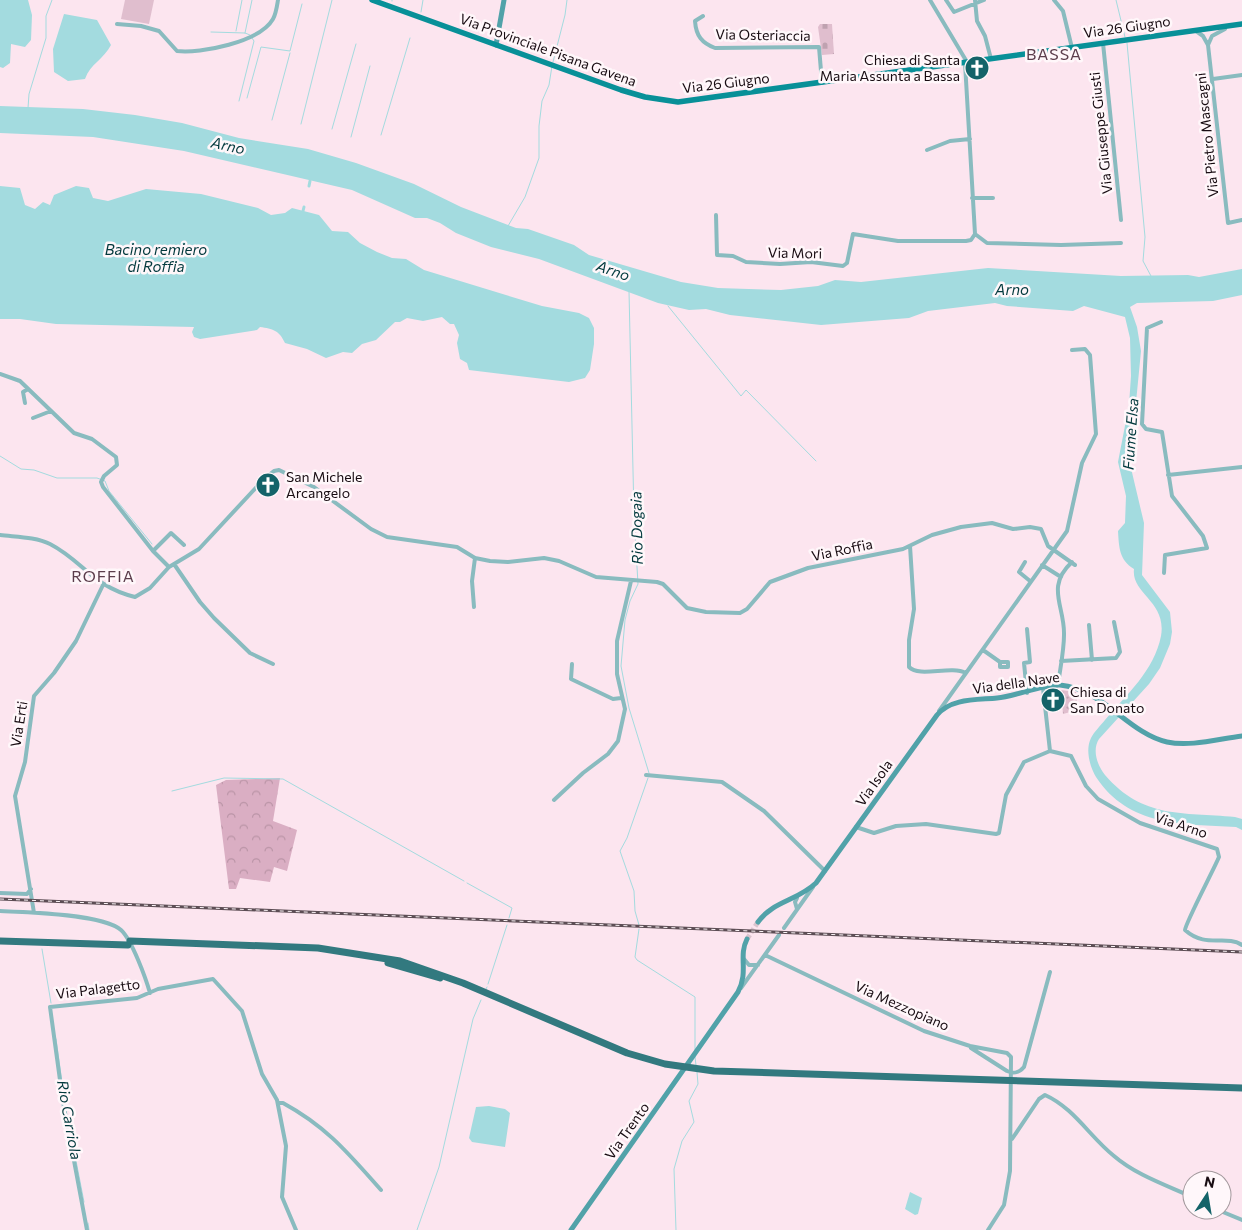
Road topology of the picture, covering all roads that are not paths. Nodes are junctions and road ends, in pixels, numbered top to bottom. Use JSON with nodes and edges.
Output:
{"nodes":[{"id":1,"x":278,"y":0,"type":"edge"},
{"id":2,"x":372,"y":0,"type":"edge"},
{"id":3,"x":504,"y":0,"type":"edge"},
{"id":4,"x":930,"y":0,"type":"edge"},
{"id":5,"x":946,"y":0,"type":"edge"},
{"id":6,"x":984,"y":0,"type":"edge"},
{"id":7,"x":1054,"y":0,"type":"edge"},
{"id":8,"x":975,"y":2,"type":"edge"},
{"id":9,"x":703,"y":16,"type":"dead end"},
{"id":10,"x":117,"y":24,"type":"dead end"},
{"id":11,"x":1240,"y":24,"type":"edge"},
{"id":12,"x":1194,"y":30,"type":"junction"},
{"id":13,"x":1104,"y":43,"type":"junction"},
{"id":14,"x":496,"y":45,"type":"junction"},
{"id":15,"x":1208,"y":45,"type":"junction"},
{"id":16,"x":1072,"y":48,"type":"junction"},
{"id":17,"x":990,"y":59,"type":"junction"},
{"id":18,"x":966,"y":63,"type":"junction"},
{"id":19,"x":1242,"y":75,"type":"edge"},
{"id":20,"x":1213,"y":79,"type":"junction"},
{"id":21,"x":822,"y":83,"type":"junction"},
{"id":22,"x":660,"y":100,"type":"joint"},
{"id":23,"x":970,"y":139,"type":"junction"},
{"id":24,"x":927,"y":150,"type":"dead end"},
{"id":25,"x":972,"y":198,"type":"junction"},
{"id":26,"x":993,"y":198,"type":"dead end"},
{"id":27,"x":716,"y":215,"type":"dead end"},
{"id":28,"x":1121,"y":220,"type":"dead end"},
{"id":29,"x":1242,"y":220,"type":"edge"},
{"id":30,"x":974,"y":234,"type":"junction"},
{"id":31,"x":1120,"y":243,"type":"dead end"},
{"id":32,"x":1161,"y":322,"type":"dead end"},
{"id":33,"x":1072,"y":350,"type":"dead end"},
{"id":34,"x":0,"y":374,"type":"edge"},
{"id":35,"x":28,"y":389,"type":"junction"},
{"id":36,"x":24,"y":403,"type":"dead end"},
{"id":37,"x":51,"y":412,"type":"junction"},
{"id":38,"x":33,"y":418,"type":"dead end"},
{"id":39,"x":1242,"y":467,"type":"edge"},
{"id":40,"x":1168,"y":475,"type":"junction"},
{"id":41,"x":0,"y":535,"type":"edge"},
{"id":42,"x":184,"y":545,"type":"dead end"},
{"id":43,"x":910,"y":546,"type":"junction"},
{"id":44,"x":1053,"y":550,"type":"junction"},
{"id":45,"x":154,"y":551,"type":"junction"},
{"id":46,"x":475,"y":558,"type":"junction"},
{"id":47,"x":1025,"y":562,"type":"dead end"},
{"id":48,"x":174,"y":564,"type":"junction"},
{"id":49,"x":1042,"y":565,"type":"junction"},
{"id":50,"x":169,"y":567,"type":"junction"},
{"id":51,"x":1164,"y":573,"type":"dead end"},
{"id":52,"x":1061,"y":577,"type":"junction"},
{"id":53,"x":633,"y":581,"type":"junction"},
{"id":54,"x":1030,"y":582,"type":"junction"},
{"id":55,"x":103,"y":585,"type":"junction"},
{"id":56,"x":474,"y":606,"type":"dead end"},
{"id":57,"x":1114,"y":622,"type":"dead end"},
{"id":58,"x":1089,"y":625,"type":"dead end"},
{"id":59,"x":1027,"y":629,"type":"dead end"},
{"id":60,"x":982,"y":650,"type":"junction"},
{"id":61,"x":1092,"y":660,"type":"junction"},
{"id":62,"x":1061,"y":661,"type":"junction"},
{"id":63,"x":1000,"y":662,"type":"dead end"},
{"id":64,"x":273,"y":664,"type":"dead end"},
{"id":65,"x":572,"y":664,"type":"dead end"},
{"id":66,"x":966,"y":673,"type":"junction"},
{"id":67,"x":1058,"y":685,"type":"junction"},
{"id":68,"x":1043,"y":688,"type":"junction"},
{"id":69,"x":953,"y":691,"type":"junction"},
{"id":70,"x":1027,"y":693,"type":"junction"},
{"id":71,"x":950,"y":696,"type":"junction"},
{"id":72,"x":621,"y":698,"type":"junction"},
{"id":73,"x":954,"y":703,"type":"junction"},
{"id":74,"x":937,"y":714,"type":"junction"},
{"id":75,"x":1242,"y":736,"type":"edge"},
{"id":76,"x":1050,"y":751,"type":"junction"},
{"id":77,"x":646,"y":775,"type":"dead end"},
{"id":78,"x":554,"y":800,"type":"dead end"},
{"id":79,"x":856,"y":827,"type":"junction"},
{"id":80,"x":825,"y":871,"type":"junction"},
{"id":81,"x":31,"y":889,"type":"junction"},
{"id":82,"x":0,"y":893,"type":"edge"},
{"id":83,"x":798,"y":903,"type":"junction"},
{"id":84,"x":0,"y":911,"type":"edge"},
{"id":85,"x":34,"y":913,"type":"junction"},
{"id":86,"x":758,"y":922,"type":"tunnel mouth"},
{"id":87,"x":784,"y":928,"type":"dead end"},
{"id":88,"x":779,"y":935,"type":"dead end"},
{"id":89,"x":0,"y":937,"type":"edge"},
{"id":90,"x":747,"y":939,"type":"tunnel mouth"},
{"id":91,"x":0,"y":941,"type":"edge"},
{"id":92,"x":129,"y":943,"type":"junction"},
{"id":93,"x":1242,"y":945,"type":"edge"},
{"id":94,"x":765,"y":955,"type":"junction"},
{"id":95,"x":744,"y":959,"type":"junction"},
{"id":96,"x":754,"y":968,"type":"junction"},
{"id":97,"x":745,"y":969,"type":"junction"},
{"id":98,"x":1050,"y":972,"type":"dead end"},
{"id":99,"x":738,"y":992,"type":"junction"},
{"id":100,"x":150,"y":993,"type":"junction"},
{"id":101,"x":962,"y":1043,"type":"junction"},
{"id":102,"x":1242,"y":1090,"type":"edge"},
{"id":103,"x":278,"y":1103,"type":"junction"},
{"id":104,"x":1011,"y":1141,"type":"junction"},
{"id":105,"x":381,"y":1190,"type":"dead end"},
{"id":106,"x":1182,"y":1192,"type":"edge"},
{"id":107,"x":87,"y":1230,"type":"edge"},
{"id":108,"x":296,"y":1230,"type":"edge"},
{"id":109,"x":571,"y":1230,"type":"edge"},
{"id":110,"x":988,"y":1230,"type":"edge"}],
"edges":[{"from":1,"to":10,"type":"street"},
{"from":2,"to":14,"type":"main road","name":"Via Provinciale Pisana Gavena"},
{"from":3,"to":14,"type":"street"},
{"from":4,"to":18,"type":"street"},
{"from":5,"to":8,"type":"street"},
{"from":6,"to":8,"type":"street"},
{"from":7,"to":16,"type":"street"},
{"from":8,"to":17,"type":"street"},
{"from":9,"to":21,"type":"street","name":"Via Osteriaccia"},
{"from":11,"to":12,"type":"main road","name":"Via 26 Giugno"},
{"from":11,"to":15,"type":"street"},
{"from":12,"to":13,"type":"main road","name":"Via 26 Giugno"},
{"from":12,"to":15,"type":"street"},
{"from":13,"to":16,"type":"main road","name":"Via 26 Giugno"},
{"from":13,"to":28,"type":"street","name":"Via Giuseppe Giusti"},
{"from":14,"to":22,"type":"main road","name":"Via Provinciale Pisana Gavena"},
{"from":15,"to":20,"type":"street","name":"Via Pietro Mascagni"},
{"from":16,"to":17,"type":"main road","name":"Via 26 Giugno"},
{"from":17,"to":18,"type":"main road","name":"Via 26 Giugno"},
{"from":18,"to":21,"type":"main road","name":"Via 26 Giugno"},
{"from":18,"to":23,"type":"street"},
{"from":19,"to":20,"type":"street"},
{"from":20,"to":29,"type":"street","name":"Via Pietro Mascagni"},
{"from":21,"to":22,"type":"main road","name":"Via 26 Giugno"},
{"from":23,"to":24,"type":"street"},
{"from":23,"to":25,"type":"street"},
{"from":25,"to":26,"type":"street"},
{"from":25,"to":30,"type":"street"},
{"from":27,"to":30,"type":"street","name":"Via Mori"},
{"from":30,"to":31,"type":"street"},
{"from":32,"to":40,"type":"street"},
{"from":33,"to":44,"type":"street","name":"Via Isola"},
{"from":34,"to":35,"type":"street"},
{"from":35,"to":36,"type":"street"},
{"from":35,"to":37,"type":"street"},
{"from":37,"to":38,"type":"street"},
{"from":37,"to":45,"type":"street"},
{"from":39,"to":40,"type":"street"},
{"from":40,"to":51,"type":"street"},
{"from":41,"to":55,"type":"street"},
{"from":42,"to":45,"type":"street"},
{"from":43,"to":44,"type":"street","name":"Via Roffia"},
{"from":43,"to":53,"type":"street","name":"Via Roffia"},
{"from":43,"to":66,"type":"street"},
{"from":44,"to":49,"type":"street","name":"Via Isola"},
{"from":44,"to":52,"type":"street"},
{"from":45,"to":50,"type":"street"},
{"from":46,"to":48,"type":"street"},
{"from":46,"to":53,"type":"street","name":"Via Roffia"},
{"from":46,"to":56,"type":"street"},
{"from":47,"to":54,"type":"street"},
{"from":48,"to":50,"type":"street"},
{"from":48,"to":64,"type":"street"},
{"from":49,"to":52,"type":"street"},
{"from":49,"to":54,"type":"street","name":"Via Isola"},
{"from":50,"to":55,"type":"street"},
{"from":52,"to":62,"type":"street"},
{"from":53,"to":72,"type":"street"},
{"from":54,"to":60,"type":"street","name":"Via Isola"},
{"from":55,"to":81,"type":"street","name":"Via Erti"},
{"from":57,"to":61,"type":"street"},
{"from":58,"to":61,"type":"street"},
{"from":59,"to":70,"type":"street"},
{"from":60,"to":63,"type":"street"},
{"from":60,"to":66,"type":"street","name":"Via Isola"},
{"from":61,"to":62,"type":"street"},
{"from":62,"to":67,"type":"street"},
{"from":65,"to":72,"type":"street"},
{"from":66,"to":69,"type":"street","name":"Via Isola"},
{"from":67,"to":68,"type":"street","name":"Via della Nave"},
{"from":67,"to":75,"type":"street","name":"Via della Nave"},
{"from":68,"to":70,"type":"street","name":"Via della Nave"},
{"from":68,"to":76,"type":"street"},
{"from":69,"to":71,"type":"street","name":"Via Isola"},
{"from":69,"to":73,"type":"street"},
{"from":70,"to":73,"type":"street","name":"Via della Nave"},
{"from":71,"to":73,"type":"street"},
{"from":71,"to":74,"type":"street","name":"Via Isola"},
{"from":72,"to":78,"type":"street"},
{"from":73,"to":74,"type":"street","name":"Via della Nave"},
{"from":74,"to":79,"type":"street","name":"Via Isola"},
{"from":76,"to":79,"type":"street"},
{"from":76,"to":93,"type":"street","name":"Via Arno"},
{"from":77,"to":80,"type":"street"},
{"from":79,"to":80,"type":"street","name":"Via Isola"},
{"from":80,"to":83,"type":"street","name":"Via Isola"},
{"from":81,"to":82,"type":"street"},
{"from":81,"to":85,"type":"street","name":"Via Erti"},
{"from":83,"to":86,"type":"street","name":"Via Isola"},
{"from":83,"to":87,"type":"street","name":"Via Isola"},
{"from":84,"to":85,"type":"street","name":"Via Palagetto"},
{"from":85,"to":100,"type":"street","name":"Via Palagetto"},
{"from":88,"to":94,"type":"street"},
{"from":89,"to":92,"type":"highway"},
{"from":90,"to":95,"type":"street"},
{"from":91,"to":92,"type":"highway"},
{"from":92,"to":102,"type":"highway"},
{"from":94,"to":96,"type":"street"},
{"from":94,"to":101,"type":"street","name":"Via Mezzopiano"},
{"from":95,"to":96,"type":"street"},
{"from":95,"to":97,"type":"street"},
{"from":96,"to":97,"type":"street"},
{"from":96,"to":99,"type":"street"},
{"from":97,"to":99,"type":"street"},
{"from":98,"to":101,"type":"street"},
{"from":99,"to":109,"type":"street","name":"Via Trento"},
{"from":100,"to":103,"type":"street","name":"Via Palagetto"},
{"from":100,"to":107,"type":"street","name":"Via Palagetto"},
{"from":101,"to":104,"type":"street","name":"Via Mezzopiano"},
{"from":103,"to":105,"type":"street"},
{"from":103,"to":108,"type":"street","name":"Via Palagetto"},
{"from":104,"to":106,"type":"street"},
{"from":104,"to":110,"type":"street","name":"Via Mezzopiano"}]}
